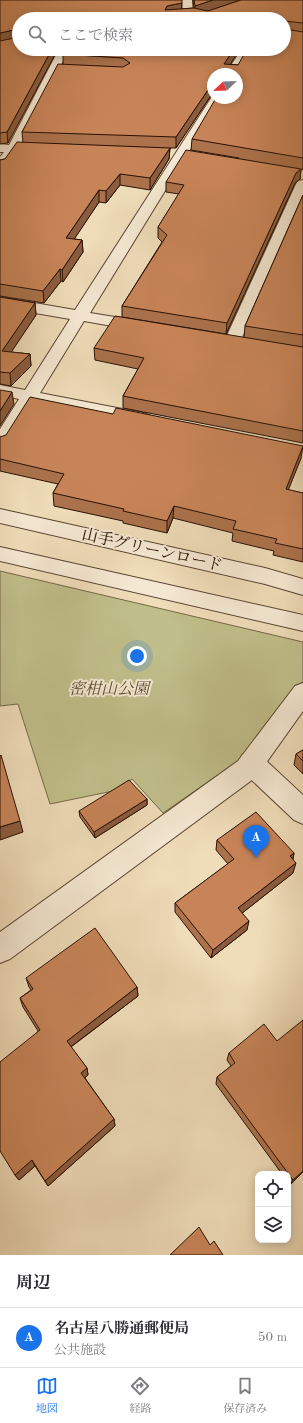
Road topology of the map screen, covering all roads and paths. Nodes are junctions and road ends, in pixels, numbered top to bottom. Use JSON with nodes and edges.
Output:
{"nodes":[{"id":1,"x":187,"y":0,"type":"edge"},
{"id":2,"x":188,"y":12,"type":"edge"},
{"id":3,"x":60,"y":56,"type":"edge"},
{"id":4,"x":243,"y":56,"type":"edge"},
{"id":5,"x":235,"y":68,"type":"edge"},
{"id":6,"x":54,"y":69,"type":"junction"},
{"id":7,"x":70,"y":70,"type":"edge"},
{"id":8,"x":212,"y":104,"type":"edge"},
{"id":9,"x":0,"y":148,"type":"edge"},
{"id":10,"x":13,"y":149,"type":"junction"},
{"id":11,"x":53,"y":150,"type":"edge"},
{"id":12,"x":165,"y":154,"type":"edge"},
{"id":13,"x":181,"y":154,"type":"junction"},
{"id":14,"x":196,"y":157,"type":"edge"},
{"id":15,"x":0,"y":166,"type":"edge"},
{"id":16,"x":300,"y":177,"type":"edge"},
{"id":17,"x":0,"y":302,"type":"edge"},
{"id":18,"x":79,"y":316,"type":"junction"},
{"id":19,"x":156,"y":329,"type":"edge"},
{"id":20,"x":232,"y":342,"type":"edge"},
{"id":21,"x":0,"y":390,"type":"edge"},
{"id":22,"x":29,"y":396,"type":"junction"},
{"id":23,"x":162,"y":423,"type":"edge"},
{"id":24,"x":0,"y":442,"type":"edge"},
{"id":25,"x":0,"y":516,"type":"edge"},
{"id":26,"x":0,"y":554,"type":"edge"},
{"id":27,"x":303,"y":587,"type":"edge"},
{"id":28,"x":303,"y":623,"type":"edge"},
{"id":29,"x":303,"y":693,"type":"edge"},
{"id":30,"x":251,"y":764,"type":"junction"},
{"id":31,"x":303,"y":812,"type":"edge"},
{"id":32,"x":0,"y":949,"type":"edge"}],
"edges":[{"from":1,"to":2,"type":"street"},
{"from":3,"to":6,"type":"street"},
{"from":4,"to":5,"type":"street"},
{"from":6,"to":7,"type":"street"},
{"from":6,"to":10,"type":"street"},
{"from":8,"to":13,"type":"street"},
{"from":9,"to":10,"type":"street"},
{"from":10,"to":11,"type":"street"},
{"from":10,"to":15,"type":"street"},
{"from":12,"to":13,"type":"street"},
{"from":13,"to":14,"type":"street"},
{"from":13,"to":18,"type":"street"},
{"from":16,"to":20,"type":"street"},
{"from":17,"to":18,"type":"street"},
{"from":18,"to":19,"type":"street"},
{"from":18,"to":22,"type":"street"},
{"from":21,"to":22,"type":"street"},
{"from":22,"to":23,"type":"street"},
{"from":22,"to":24,"type":"street"},
{"from":25,"to":27,"type":"street","name":"山手グリーンロード"},
{"from":26,"to":28,"type":"street"},
{"from":29,"to":30,"type":"street"},
{"from":30,"to":31,"type":"street"},
{"from":30,"to":32,"type":"street"}]}
